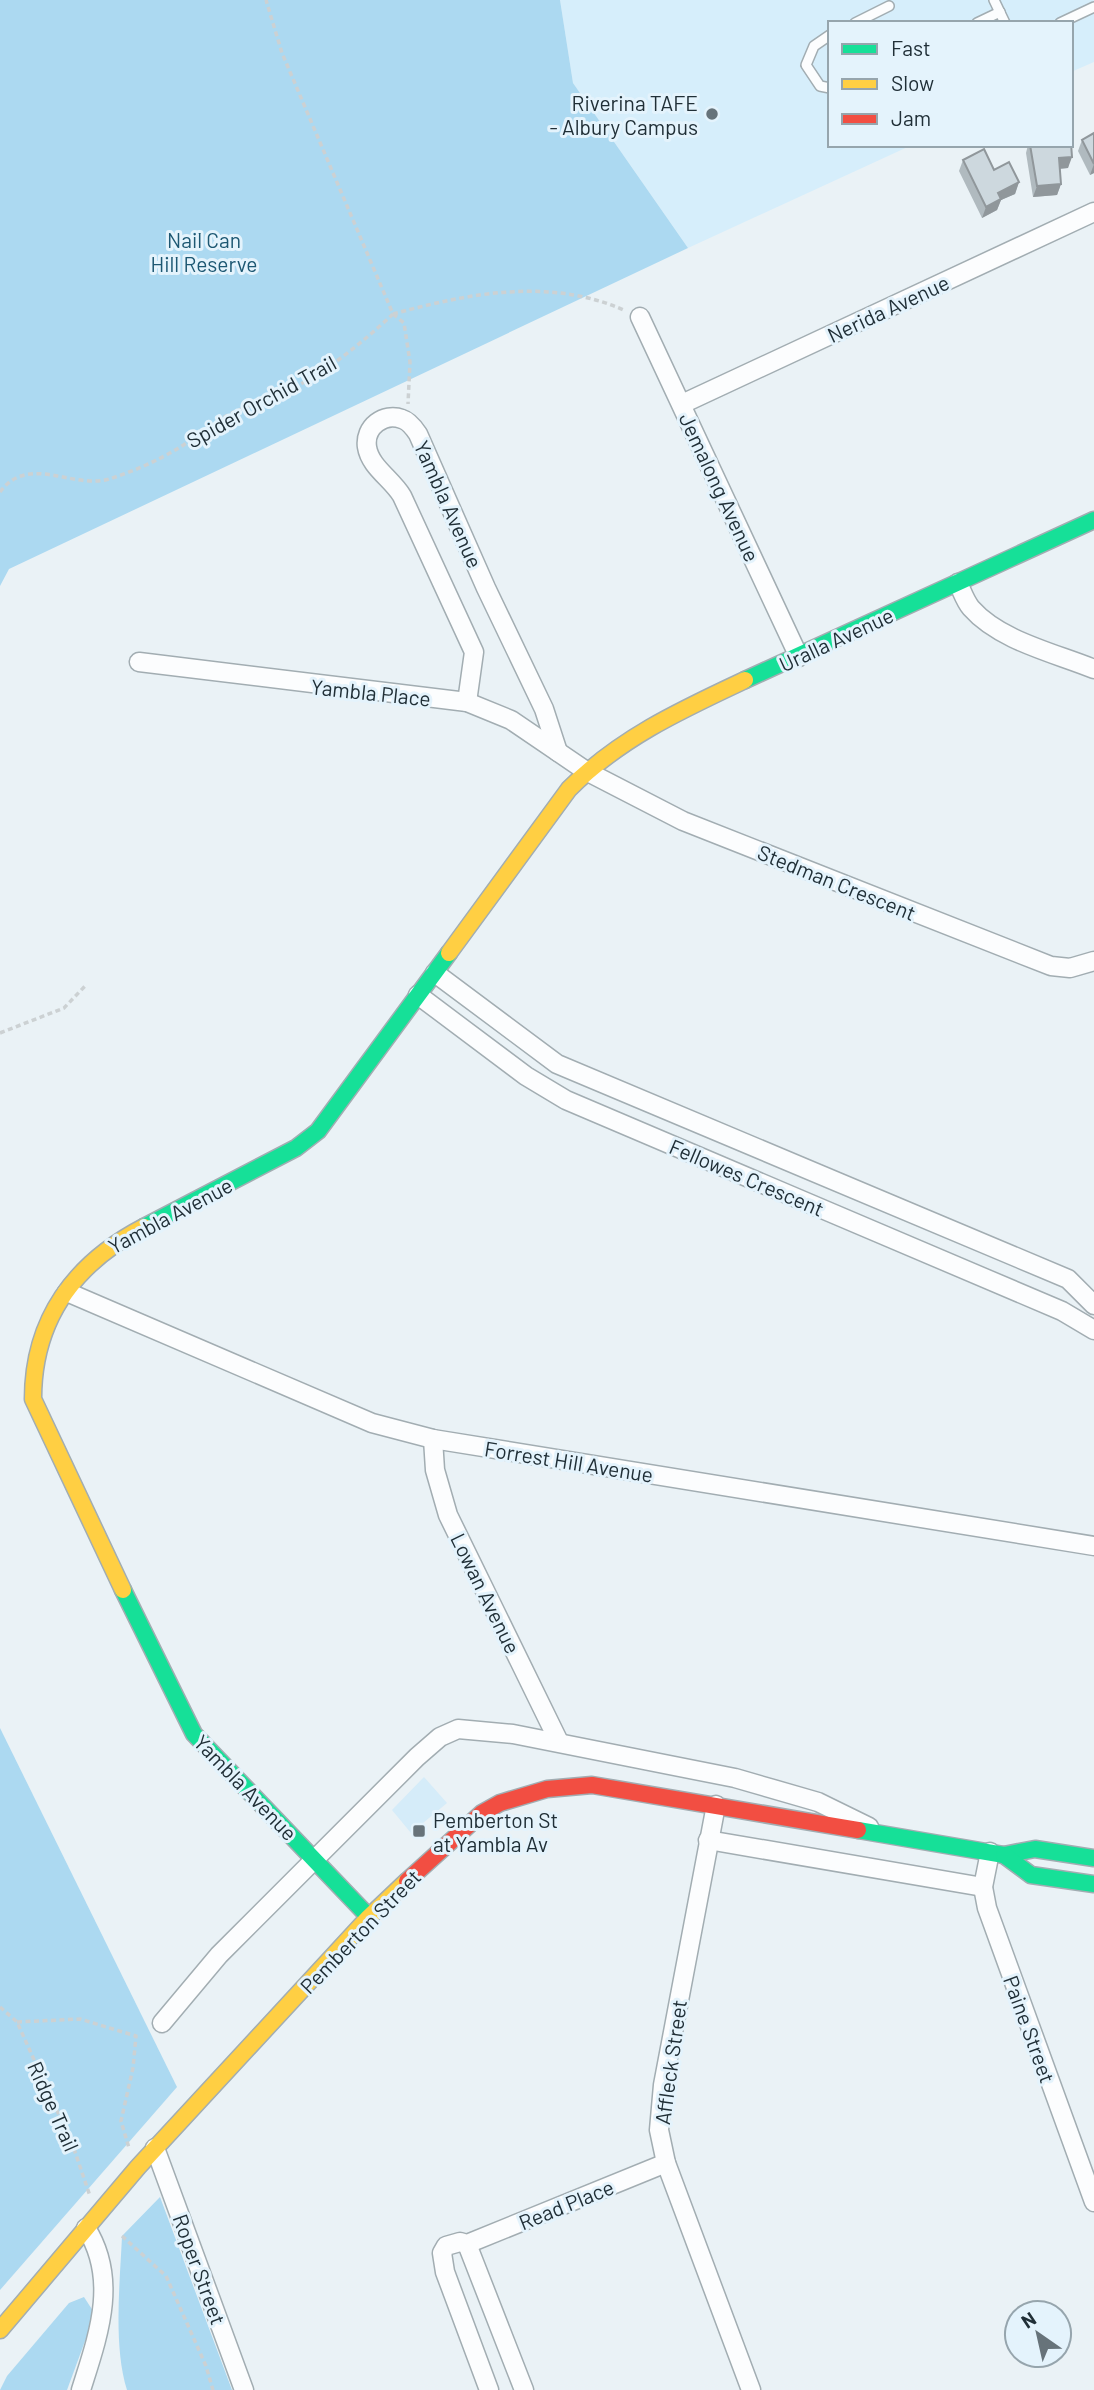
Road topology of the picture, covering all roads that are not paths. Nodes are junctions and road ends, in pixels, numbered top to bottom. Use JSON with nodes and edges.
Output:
{"nodes":[{"id":1,"x":994,"y":0,"type":"edge"},
{"id":2,"x":890,"y":6,"type":"dead end"},
{"id":3,"x":1094,"y":7,"type":"edge"},
{"id":4,"x":1000,"y":12,"type":"junction"},
{"id":5,"x":859,"y":21,"type":"edge"},
{"id":6,"x":981,"y":21,"type":"edge"},
{"id":7,"x":1004,"y":21,"type":"edge"},
{"id":8,"x":1064,"y":21,"type":"edge"},
{"id":9,"x":828,"y":36,"type":"edge"},
{"id":10,"x":828,"y":88,"type":"edge"},
{"id":11,"x":1094,"y":212,"type":"edge"},
{"id":12,"x":640,"y":317,"type":"road end"},
{"id":13,"x":682,"y":404,"type":"junction"},
{"id":14,"x":1094,"y":520,"type":"edge"},
{"id":15,"x":958,"y":583,"type":"junction"},
{"id":16,"x":799,"y":657,"type":"junction"},
{"id":17,"x":139,"y":662,"type":"dead end"},
{"id":18,"x":1094,"y":669,"type":"edge"},
{"id":19,"x":467,"y":702,"type":"junction"},
{"id":20,"x":558,"y":752,"type":"junction"},
{"id":21,"x":586,"y":771,"type":"junction"},
{"id":22,"x":1094,"y":961,"type":"edge"},
{"id":23,"x":435,"y":973,"type":"junction"},
{"id":24,"x":418,"y":995,"type":"junction"},
{"id":25,"x":67,"y":1293,"type":"junction"},
{"id":26,"x":1094,"y":1306,"type":"edge"},
{"id":27,"x":1094,"y":1330,"type":"edge"},
{"id":28,"x":433,"y":1439,"type":"junction"},
{"id":29,"x":1094,"y":1546,"type":"edge"},
{"id":30,"x":559,"y":1742,"type":"junction"},
{"id":31,"x":716,"y":1805,"type":"junction"},
{"id":32,"x":883,"y":1833,"type":"junction"},
{"id":33,"x":708,"y":1840,"type":"junction"},
{"id":34,"x":997,"y":1854,"type":"junction"},
{"id":35,"x":1094,"y":1858,"type":"edge"},
{"id":36,"x":317,"y":1860,"type":"junction"},
{"id":37,"x":1094,"y":1884,"type":"edge"},
{"id":38,"x":983,"y":1887,"type":"junction"},
{"id":39,"x":369,"y":1917,"type":"junction"},
{"id":40,"x":162,"y":2023,"type":"dead end"},
{"id":41,"x":155,"y":2148,"type":"junction"},
{"id":42,"x":666,"y":2163,"type":"junction"},
{"id":43,"x":1094,"y":2202,"type":"edge"},
{"id":44,"x":86,"y":2228,"type":"junction"},
{"id":45,"x":467,"y":2244,"type":"junction"},
{"id":46,"x":0,"y":2330,"type":"edge"},
{"id":47,"x":85,"y":2389,"type":"edge"},
{"id":48,"x":244,"y":2390,"type":"edge"},
{"id":49,"x":489,"y":2390,"type":"edge"},
{"id":50,"x":524,"y":2390,"type":"edge"},
{"id":51,"x":751,"y":2390,"type":"edge"}],
"edges":[{"from":1,"to":4,"type":"lane"},
{"from":2,"to":5,"type":"lane"},
{"from":3,"to":8,"type":"lane"},
{"from":4,"to":6,"type":"lane"},
{"from":4,"to":7,"type":"lane"},
{"from":9,"to":10,"type":"lane"},
{"from":11,"to":13,"type":"street","name":"Nerida Avenue"},
{"from":12,"to":13,"type":"street","name":"Jemalong Avenue"},
{"from":13,"to":16,"type":"street","name":"Jemalong Avenue"},
{"from":14,"to":15,"type":"street","name":"Uralla Avenue"},
{"from":15,"to":16,"type":"street","name":"Uralla Avenue"},
{"from":15,"to":18,"type":"street"},
{"from":16,"to":21,"type":"street","name":"Uralla Avenue"},
{"from":17,"to":19,"type":"street","name":"Yambla Place"},
{"from":19,"to":20,"type":"street","name":"Yambla Place"},
{"from":19,"to":20,"type":"street","name":"Yambla Avenue"},
{"from":20,"to":21,"type":"street","name":"Yambla Place"},
{"from":21,"to":22,"type":"street","name":"Stedman Crescent"},
{"from":21,"to":23,"type":"street","name":"Yambla Avenue"},
{"from":23,"to":24,"type":"street","name":"Yambla Avenue"},
{"from":23,"to":26,"type":"street","name":"Fellowes Crescent"},
{"from":24,"to":25,"type":"street","name":"Yambla Avenue"},
{"from":24,"to":27,"type":"street","name":"Fellowes Crescent"},
{"from":25,"to":28,"type":"street","name":"Forrest Hill Avenue"},
{"from":25,"to":36,"type":"street","name":"Yambla Avenue"},
{"from":28,"to":29,"type":"street","name":"Forrest Hill Avenue"},
{"from":28,"to":30,"type":"street","name":"Lowan Avenue"},
{"from":30,"to":32,"type":"street","name":"Pemberton Street"},
{"from":30,"to":36,"type":"street","name":"Pemberton Street"},
{"from":31,"to":32,"type":"street","name":"Pemberton Street"},
{"from":31,"to":33,"type":"street","name":"Affleck Street"},
{"from":31,"to":39,"type":"street","name":"Pemberton Street"},
{"from":32,"to":34,"type":"street","name":"Pemberton Street"},
{"from":33,"to":38,"type":"street"},
{"from":33,"to":42,"type":"street","name":"Affleck Street"},
{"from":34,"to":35,"type":"street","name":"Pemberton Street"},
{"from":34,"to":37,"type":"street","name":"Pemberton Street"},
{"from":34,"to":38,"type":"street","name":"Paine Street"},
{"from":36,"to":39,"type":"street","name":"Yambla Avenue"},
{"from":36,"to":40,"type":"street","name":"Pemberton Street"},
{"from":38,"to":43,"type":"street","name":"Paine Street"},
{"from":39,"to":41,"type":"street","name":"Pemberton Street"},
{"from":41,"to":44,"type":"street","name":"Pemberton Street"},
{"from":41,"to":48,"type":"street","name":"Roper Street"},
{"from":42,"to":45,"type":"street","name":"Read Place"},
{"from":42,"to":51,"type":"street","name":"Affleck Street"},
{"from":44,"to":46,"type":"street","name":"Pemberton Street"},
{"from":44,"to":47,"type":"street"},
{"from":45,"to":49,"type":"street","name":"Read Place"},
{"from":45,"to":50,"type":"street"}]}
